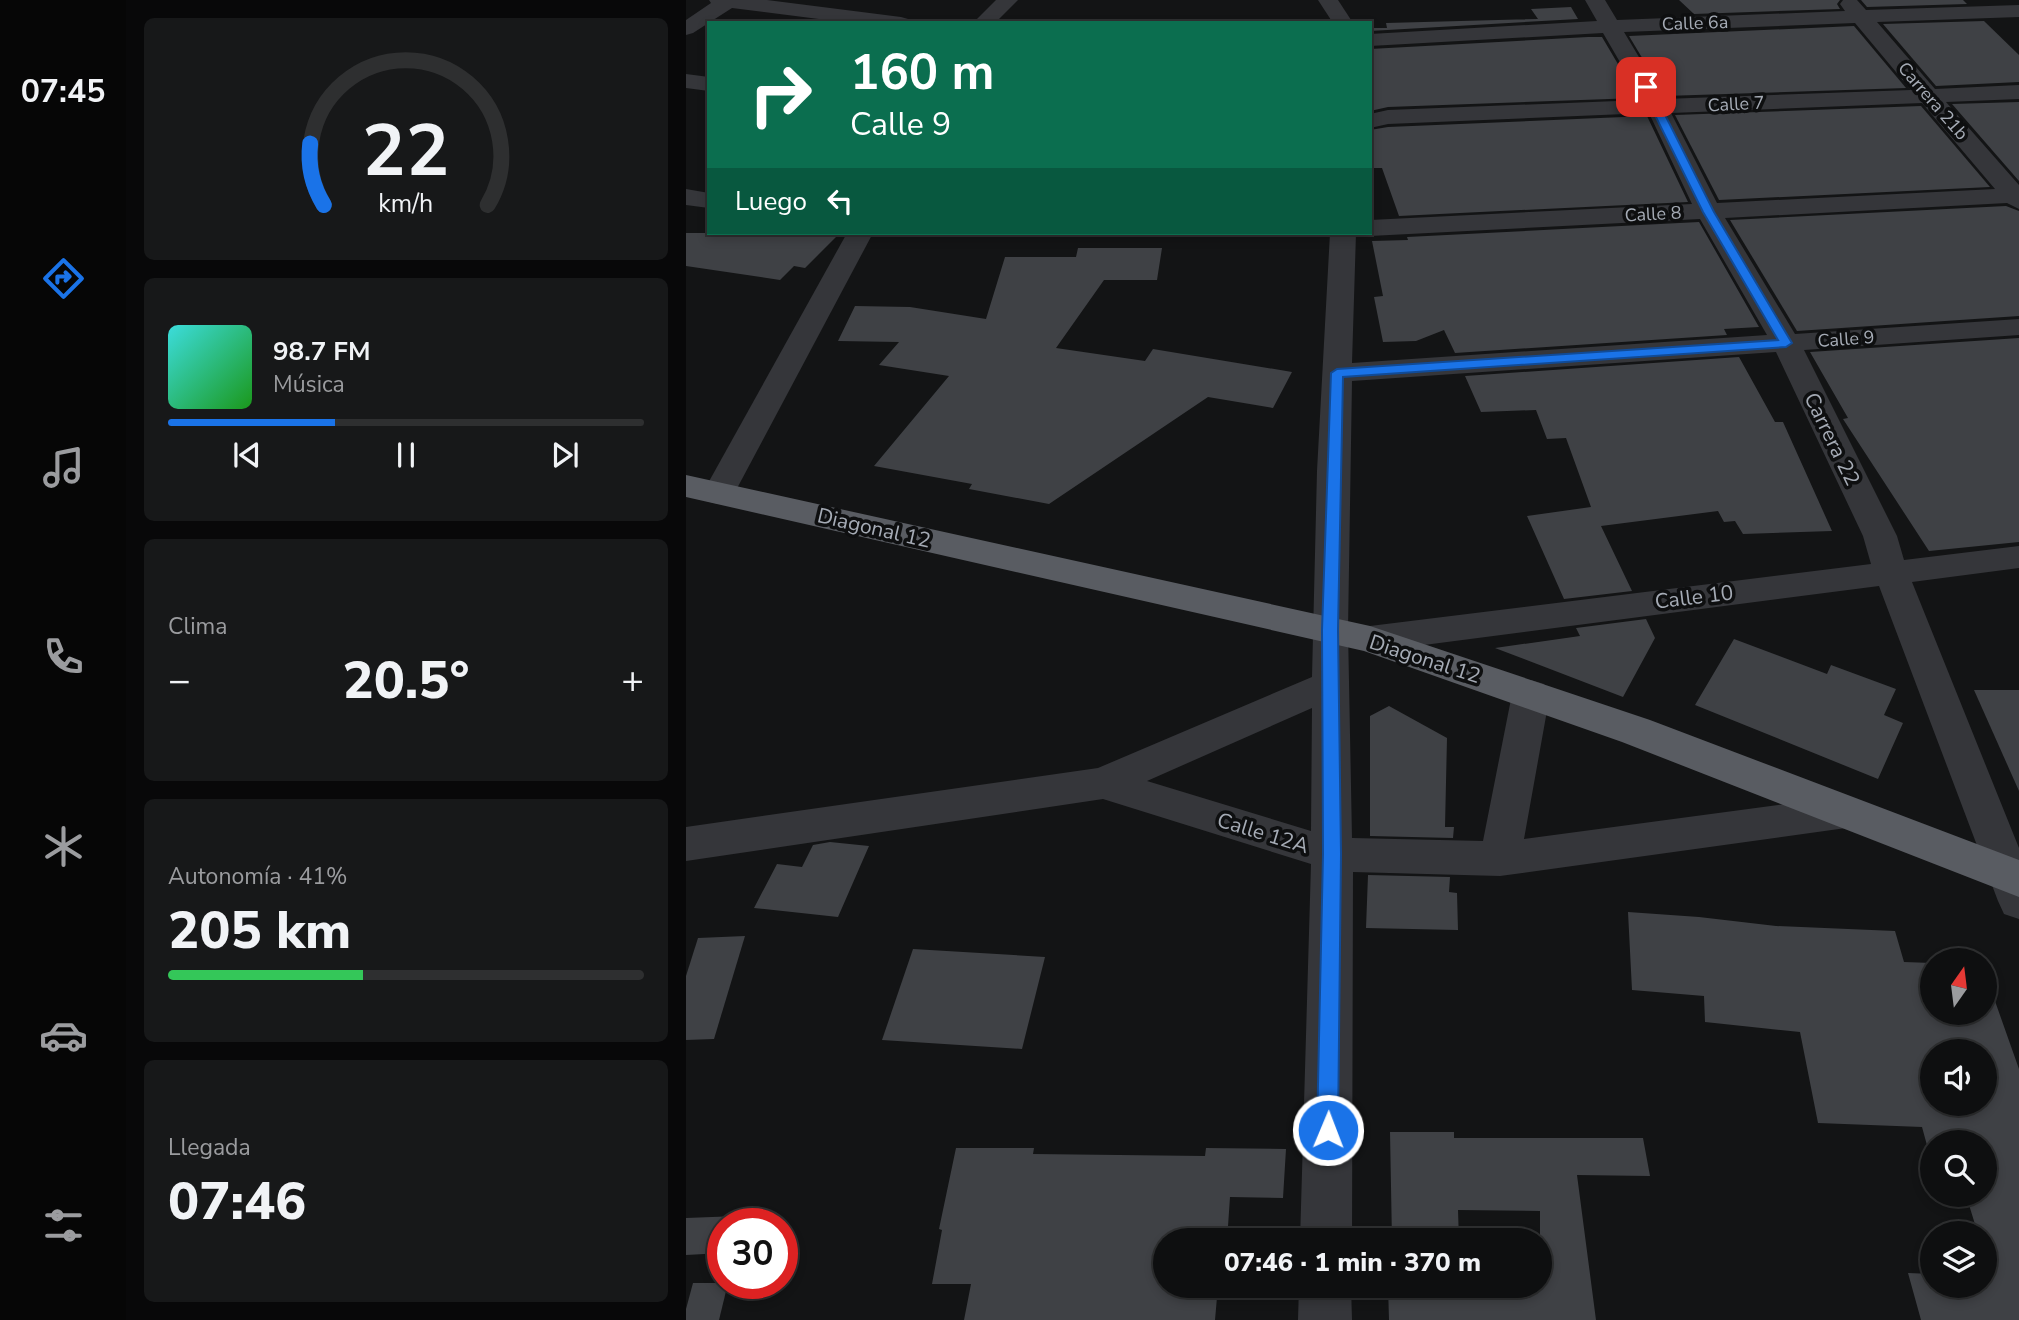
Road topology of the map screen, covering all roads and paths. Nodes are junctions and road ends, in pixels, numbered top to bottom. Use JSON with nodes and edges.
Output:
{"nodes":[{"id":1,"x":725,"y":0,"type":"edge"},
{"id":2,"x":1008,"y":0,"type":"edge"},
{"id":3,"x":1328,"y":0,"type":"edge"},
{"id":4,"x":1595,"y":0,"type":"edge"},
{"id":5,"x":1854,"y":8,"type":"edge"},
{"id":6,"x":2019,"y":11,"type":"edge"},
{"id":7,"x":886,"y":21,"type":"edge"},
{"id":8,"x":985,"y":21,"type":"edge"},
{"id":9,"x":1342,"y":21,"type":"edge"},
{"id":10,"x":1611,"y":26,"type":"junction"},
{"id":11,"x":686,"y":29,"type":"edge"},
{"id":12,"x":1372,"y":40,"type":"edge"},
{"id":13,"x":686,"y":81,"type":"edge"},
{"id":14,"x":707,"y":84,"type":"edge"},
{"id":15,"x":2019,"y":92,"type":"edge"},
{"id":16,"x":1927,"y":95,"type":"junction"},
{"id":17,"x":1657,"y":107,"type":"junction"},
{"id":18,"x":1372,"y":121,"type":"edge"},
{"id":19,"x":686,"y":197,"type":"edge"},
{"id":20,"x":2017,"y":197,"type":"edge"},
{"id":21,"x":707,"y":201,"type":"edge"},
{"id":22,"x":1709,"y":212,"type":"junction"},
{"id":23,"x":1372,"y":229,"type":"edge"},
{"id":24,"x":859,"y":235,"type":"edge"},
{"id":25,"x":1343,"y":235,"type":"edge"},
{"id":26,"x":2019,"y":327,"type":"edge"},
{"id":27,"x":1786,"y":343,"type":"junction"},
{"id":28,"x":1337,"y":373,"type":"junction"},
{"id":29,"x":702,"y":490,"type":"edge"},
{"id":30,"x":2019,"y":557,"type":"edge"},
{"id":31,"x":1890,"y":571,"type":"junction"},
{"id":32,"x":1350,"y":634,"type":"junction"},
{"id":33,"x":1331,"y":684,"type":"junction"},
{"id":34,"x":1531,"y":694,"type":"junction"},
{"id":35,"x":1103,"y":783,"type":"junction"},
{"id":36,"x":1846,"y":812,"type":"junction"},
{"id":37,"x":2003,"y":821,"type":"edge"},
{"id":38,"x":686,"y":844,"type":"edge"},
{"id":39,"x":1332,"y":854,"type":"junction"},
{"id":40,"x":1500,"y":859,"type":"junction"},
{"id":41,"x":2016,"y":885,"type":"edge"},
{"id":42,"x":1326,"y":1228,"type":"edge"},
{"id":43,"x":1325,"y":1298,"type":"edge"},
{"id":44,"x":1325,"y":1320,"type":"edge"}],
"edges":[{"from":1,"to":7,"type":"street"},
{"from":1,"to":11,"type":"street"},
{"from":2,"to":8,"type":"street"},
{"from":3,"to":9,"type":"street"},
{"from":4,"to":10,"type":"street","name":"Carrera 22"},
{"from":5,"to":6,"type":"street","name":"Calle 6a"},
{"from":5,"to":10,"type":"street","name":"Calle 6a"},
{"from":5,"to":16,"type":"street","name":"Carrera 21b"},
{"from":10,"to":12,"type":"street","name":"Calle 6a"},
{"from":10,"to":17,"type":"street","name":"Carrera 22"},
{"from":13,"to":14,"type":"street"},
{"from":15,"to":16,"type":"street","name":"Calle 7"},
{"from":16,"to":17,"type":"street","name":"Calle 7"},
{"from":16,"to":20,"type":"street","name":"Carrera 21b"},
{"from":17,"to":18,"type":"street","name":"Calle 7"},
{"from":17,"to":22,"type":"street","name":"Carrera 22"},
{"from":19,"to":21,"type":"street"},
{"from":20,"to":22,"type":"street","name":"Calle 8"},
{"from":22,"to":23,"type":"street","name":"Calle 8"},
{"from":22,"to":27,"type":"street","name":"Carrera 22"},
{"from":24,"to":29,"type":"street"},
{"from":25,"to":28,"type":"street"},
{"from":26,"to":27,"type":"street","name":"Calle 9"},
{"from":27,"to":28,"type":"street","name":"Calle 9"},
{"from":27,"to":31,"type":"street","name":"Carrera 22"},
{"from":28,"to":32,"type":"street"},
{"from":29,"to":32,"type":"highway","name":"Diagonal 12"},
{"from":30,"to":31,"type":"street","name":"Calle 10"},
{"from":31,"to":32,"type":"street","name":"Calle 10"},
{"from":31,"to":37,"type":"street","name":"Carrera 22"},
{"from":32,"to":33,"type":"street"},
{"from":32,"to":34,"type":"highway","name":"Diagonal 12"},
{"from":33,"to":35,"type":"street"},
{"from":33,"to":39,"type":"street"},
{"from":34,"to":36,"type":"highway","name":"Diagonal 12"},
{"from":34,"to":40,"type":"street"},
{"from":35,"to":38,"type":"street","name":"Calle 12A"},
{"from":35,"to":39,"type":"street","name":"Calle 12A"},
{"from":36,"to":40,"type":"street","name":"Calle 12A"},
{"from":36,"to":41,"type":"highway","name":"Diagonal 12"},
{"from":37,"to":41,"type":"street","name":"Carrera 22"},
{"from":39,"to":40,"type":"street","name":"Calle 12A"},
{"from":39,"to":42,"type":"street"},
{"from":43,"to":44,"type":"street"}]}
